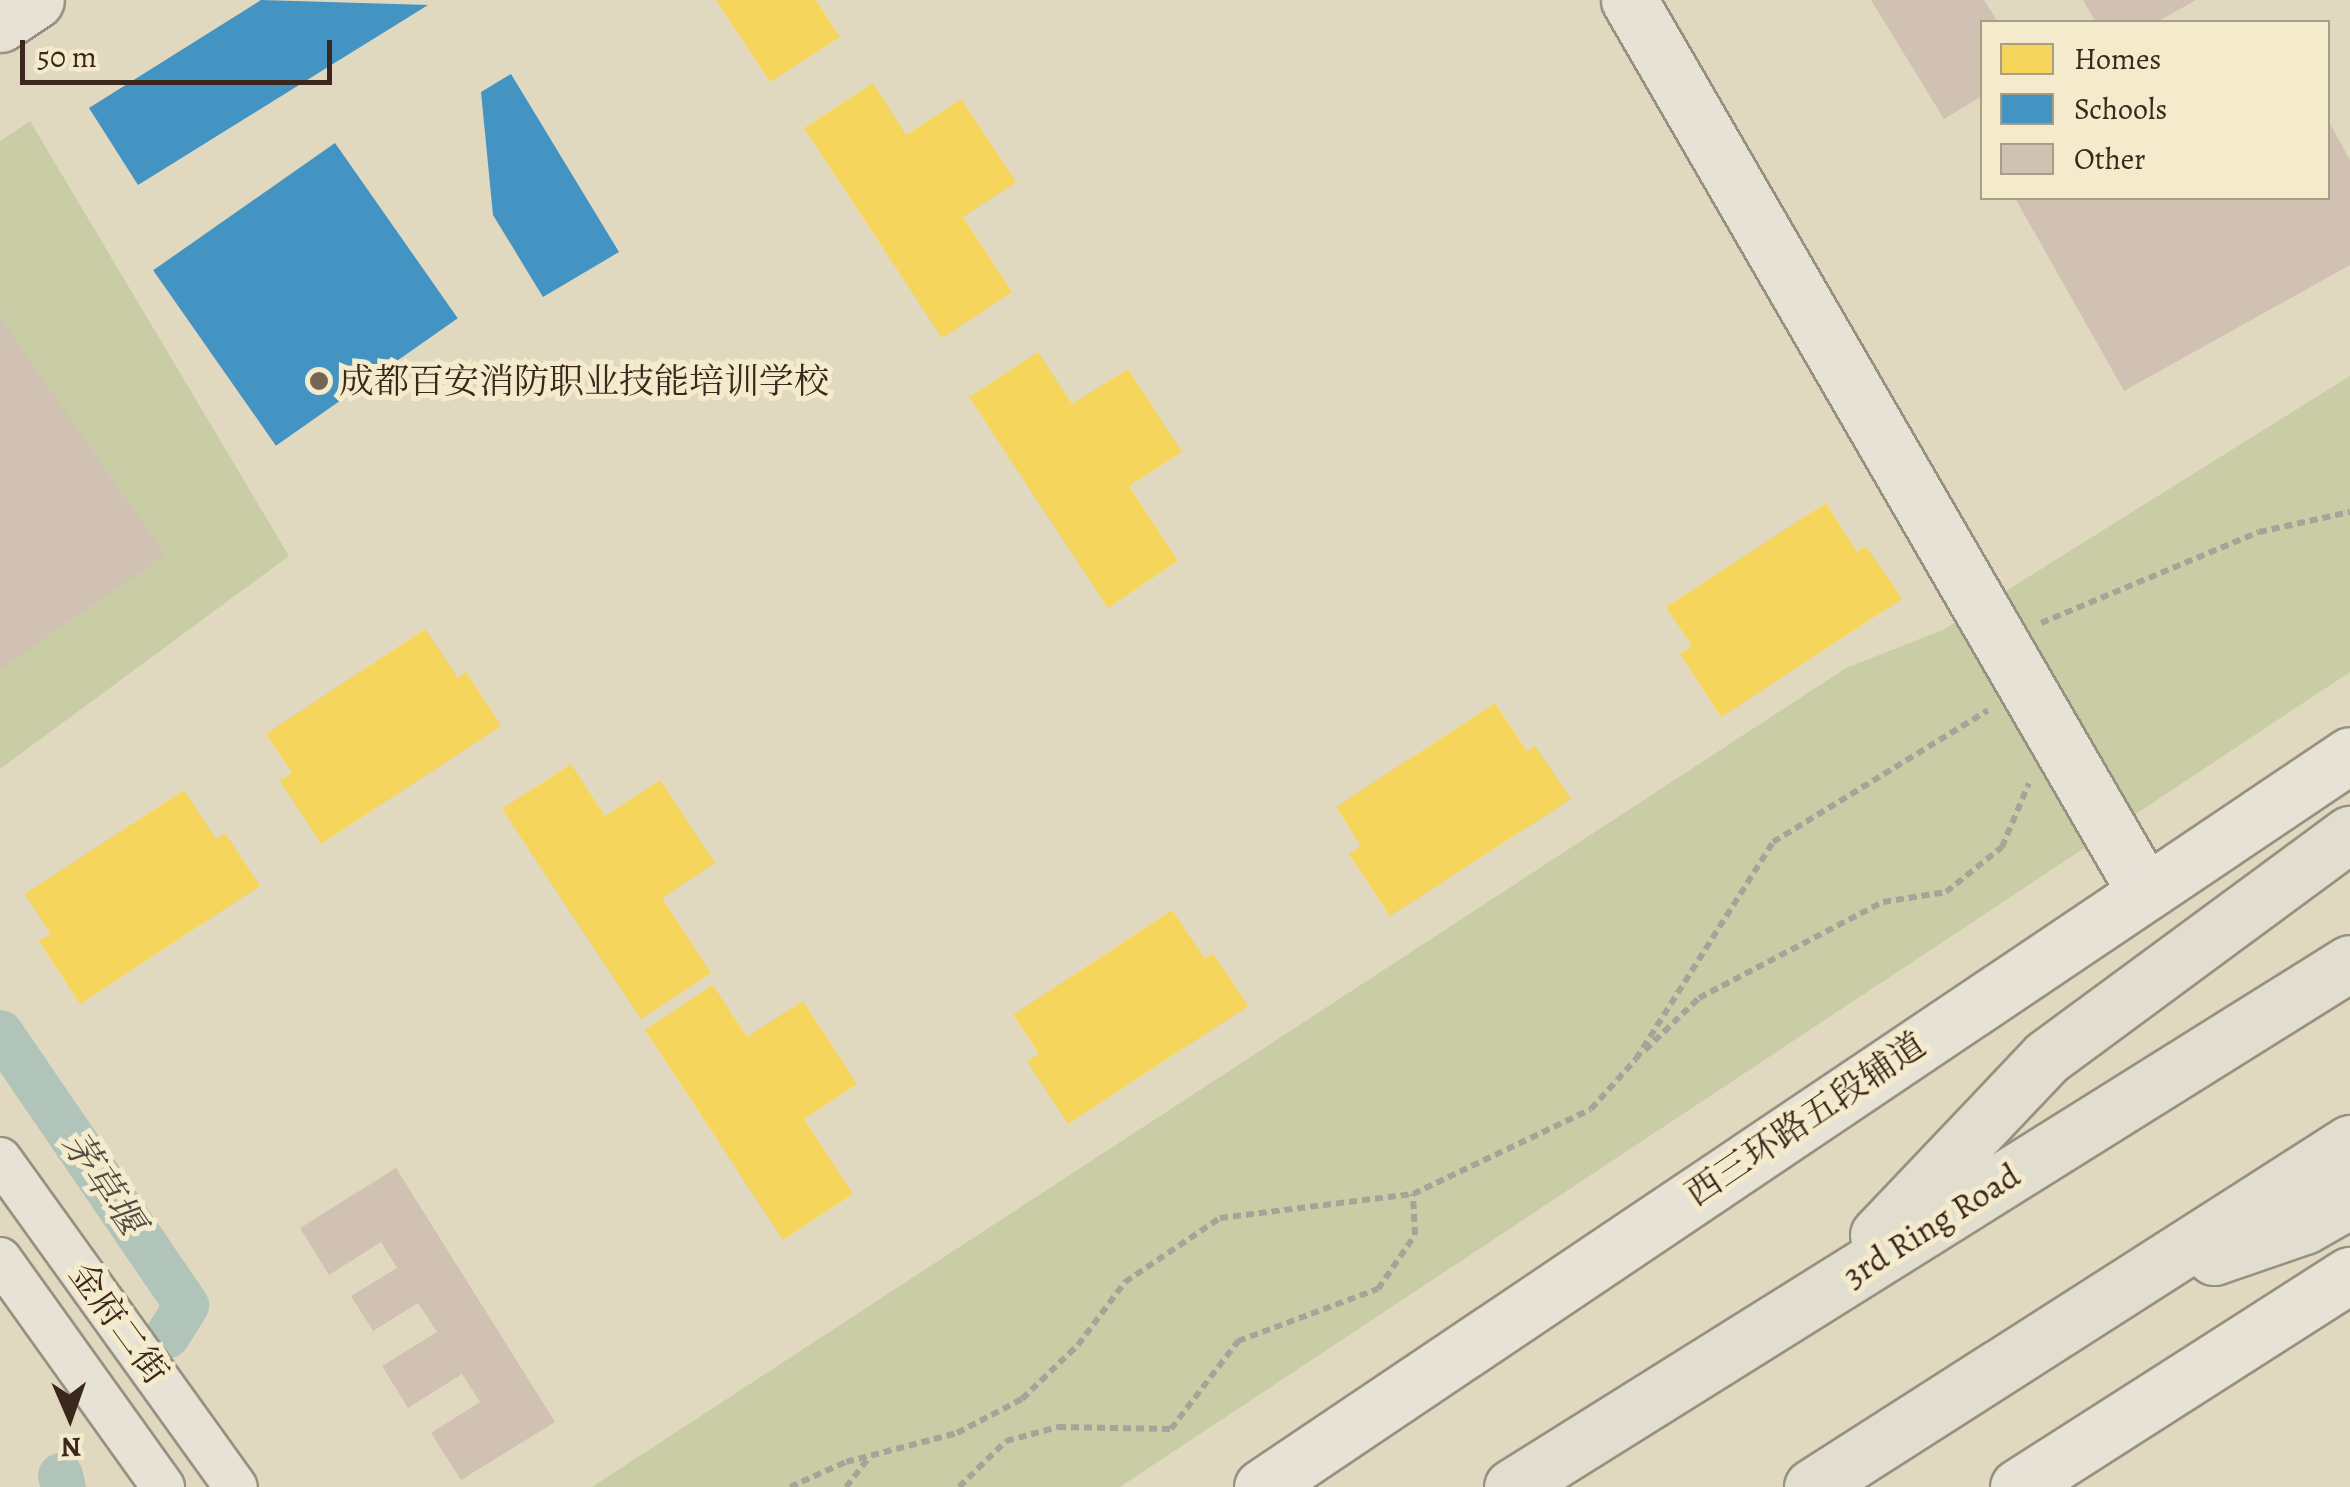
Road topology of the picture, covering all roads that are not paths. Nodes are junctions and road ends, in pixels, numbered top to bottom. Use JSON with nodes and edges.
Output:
{"nodes":[{"id":1,"x":36,"y":0,"type":"edge"},
{"id":2,"x":1630,"y":0,"type":"edge"},
{"id":3,"x":0,"y":24,"type":"edge"},
{"id":4,"x":2350,"y":755,"type":"edge"},
{"id":5,"x":2350,"y":834,"type":"edge"},
{"id":6,"x":2144,"y":888,"type":"junction"},
{"id":7,"x":2350,"y":963,"type":"edge"},
{"id":8,"x":2350,"y":1143,"type":"edge"},
{"id":9,"x":0,"y":1159,"type":"edge"},
{"id":10,"x":2350,"y":1200,"type":"edge"},
{"id":11,"x":0,"y":1259,"type":"edge"},
{"id":12,"x":2350,"y":1275,"type":"edge"},
{"id":13,"x":2144,"y":1280,"type":"junction"},
{"id":14,"x":1824,"y":1292,"type":"junction"},
{"id":15,"x":163,"y":1487,"type":"edge"},
{"id":16,"x":236,"y":1487,"type":"edge"},
{"id":17,"x":1262,"y":1487,"type":"edge"},
{"id":18,"x":1512,"y":1487,"type":"edge"},
{"id":19,"x":1812,"y":1487,"type":"edge"},
{"id":20,"x":2018,"y":1487,"type":"edge"}],
"edges":[{"from":1,"to":3,"type":"main road"},
{"from":2,"to":6,"type":"main road"},
{"from":4,"to":6,"type":"main road","name":"西三环路五段辅道"},
{"from":5,"to":14,"type":"highway"},
{"from":6,"to":17,"type":"main road","name":"西三环路五段辅道"},
{"from":7,"to":14,"type":"highway","name":"3rd Ring Road"},
{"from":8,"to":13,"type":"highway"},
{"from":9,"to":16,"type":"street","name":"金府二街"},
{"from":10,"to":13,"type":"highway"},
{"from":11,"to":15,"type":"street","name":"金府二街"},
{"from":12,"to":20,"type":"main road"},
{"from":13,"to":19,"type":"highway"},
{"from":14,"to":18,"type":"highway","name":"3rd Ring Road"}]}
